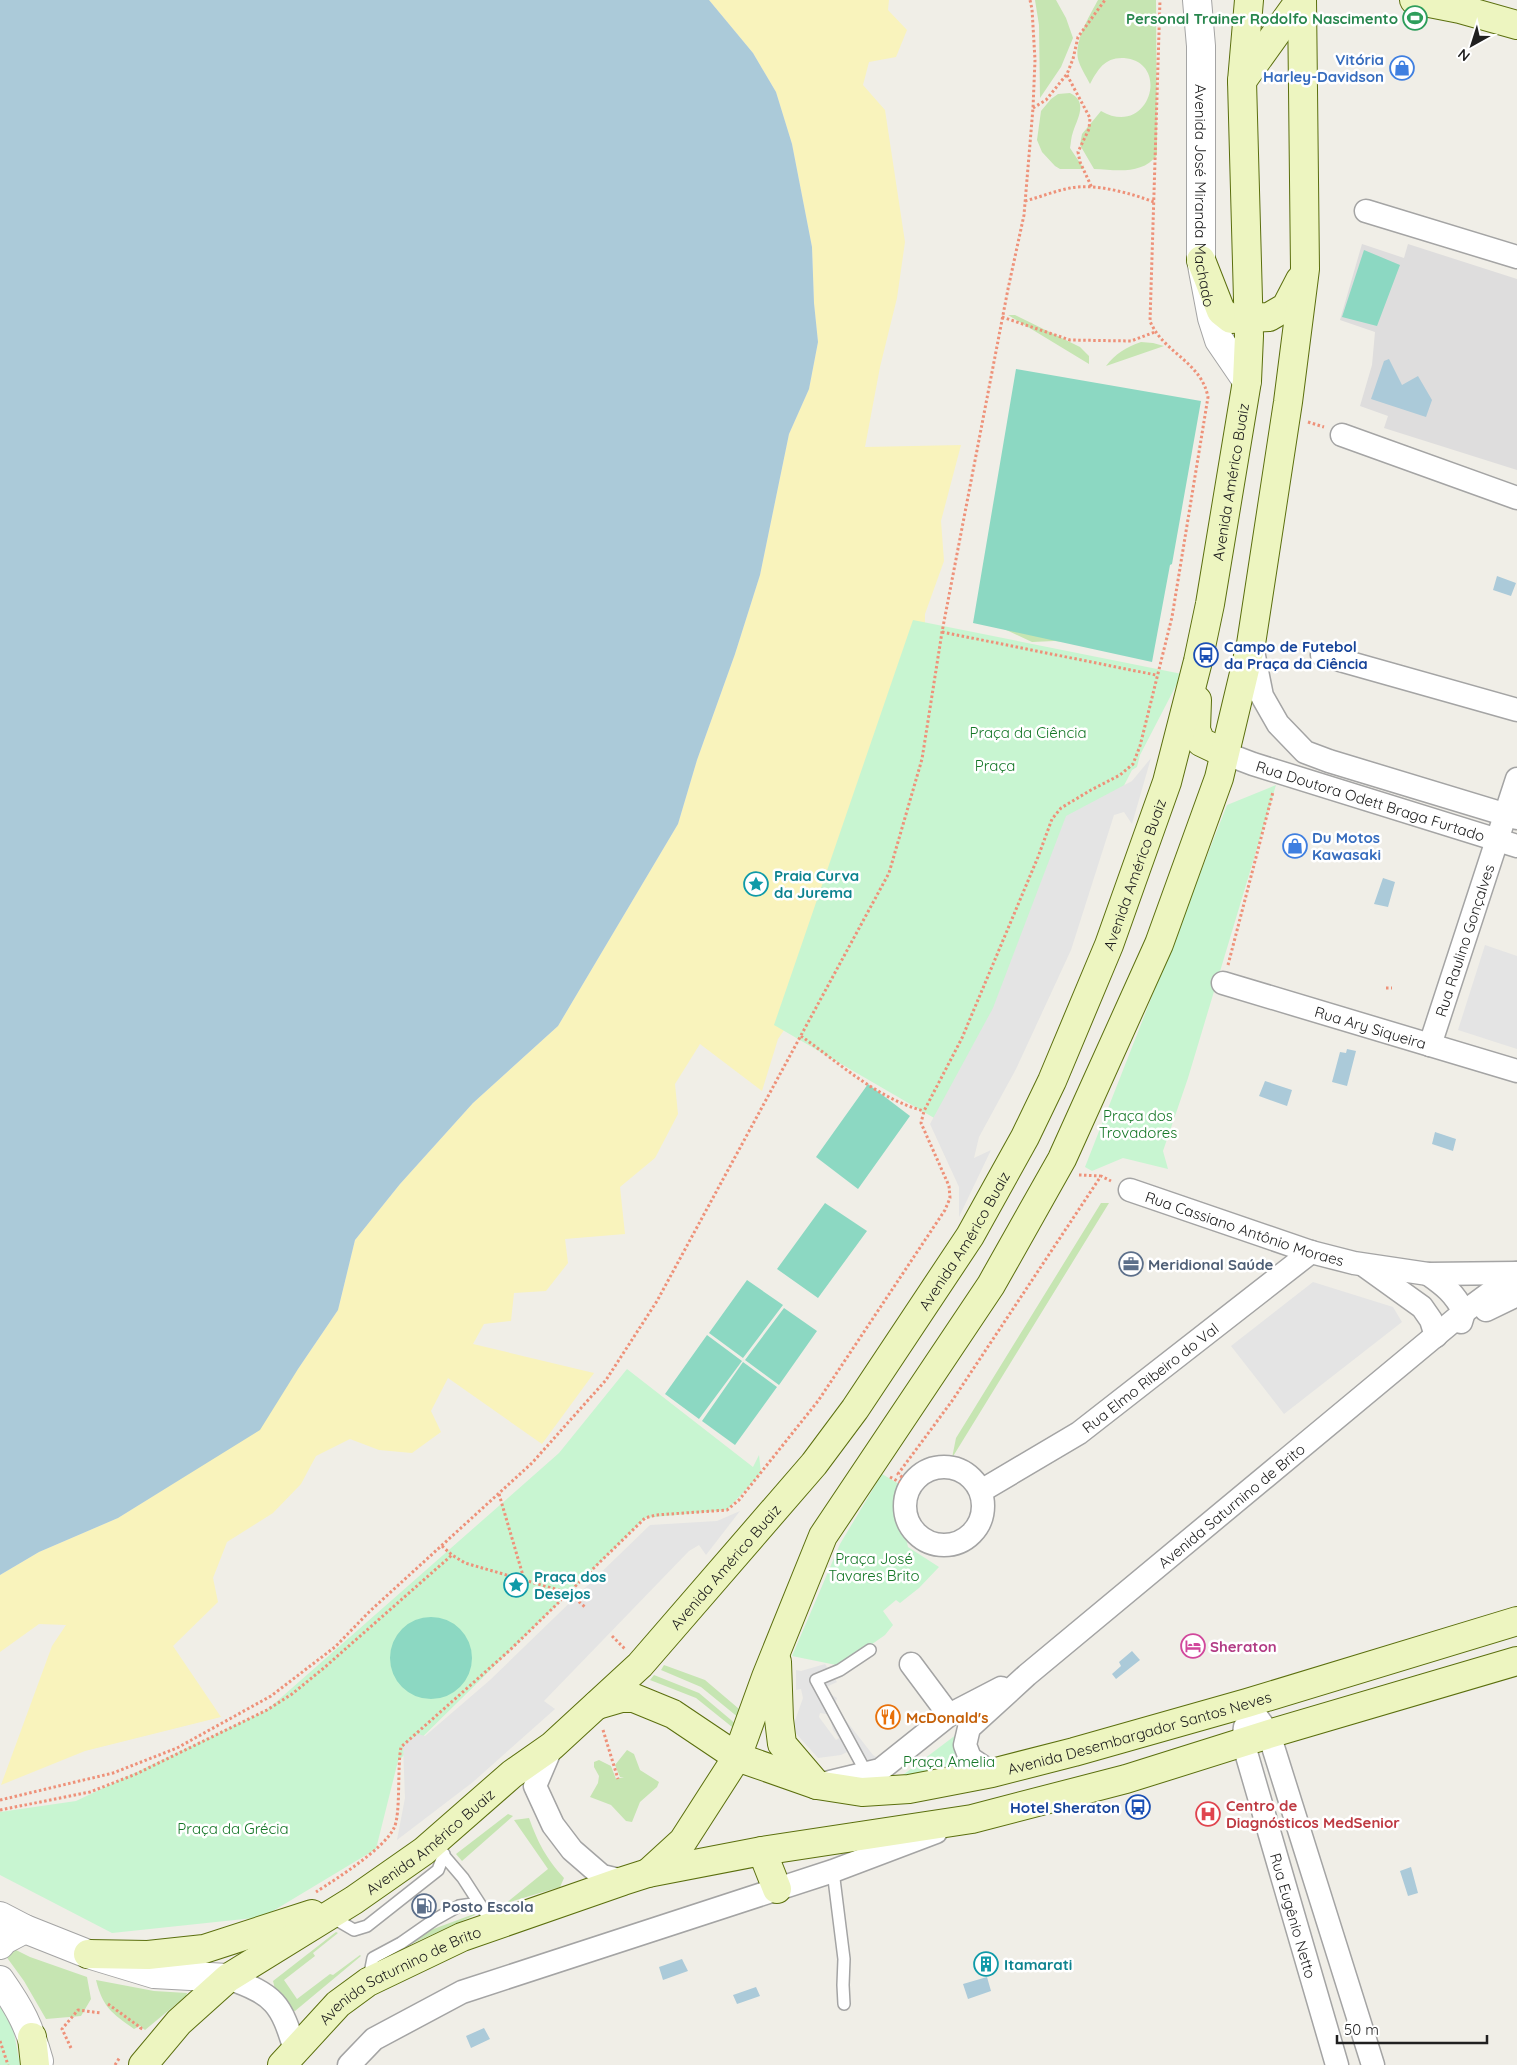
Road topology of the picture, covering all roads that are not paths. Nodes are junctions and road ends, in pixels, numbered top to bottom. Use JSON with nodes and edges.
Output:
{"nodes":[{"id":1,"x":1198,"y":0,"type":"edge"},
{"id":2,"x":1249,"y":0,"type":"edge"},
{"id":3,"x":1301,"y":0,"type":"edge"},
{"id":4,"x":1414,"y":0,"type":"edge"},
{"id":5,"x":1450,"y":5,"type":"edge"},
{"id":6,"x":1517,"y":23,"type":"edge"},
{"id":7,"x":1242,"y":81,"type":"junction"},
{"id":8,"x":1366,"y":211,"type":"dead end"},
{"id":9,"x":1517,"y":257,"type":"edge"},
{"id":10,"x":1201,"y":260,"type":"junction"},
{"id":11,"x":1305,"y":269,"type":"junction"},
{"id":12,"x":1248,"y":319,"type":"junction"},
{"id":13,"x":1247,"y":381,"type":"junction"},
{"id":14,"x":1342,"y":435,"type":"road end"},
{"id":15,"x":1517,"y":498,"type":"edge"},
{"id":16,"x":1210,"y":604,"type":"junction"},
{"id":17,"x":1252,"y":644,"type":"junction"},
{"id":18,"x":1322,"y":655,"type":"dead end"},
{"id":19,"x":1517,"y":710,"type":"edge"},
{"id":20,"x":1224,"y":753,"type":"junction"},
{"id":21,"x":1517,"y":779,"type":"edge"},
{"id":22,"x":1511,"y":816,"type":"edge"},
{"id":23,"x":1507,"y":843,"type":"edge"},
{"id":24,"x":1223,"y":983,"type":"road end"},
{"id":25,"x":1430,"y":1045,"type":"junction"},
{"id":26,"x":1517,"y":1071,"type":"edge"},
{"id":27,"x":1130,"y":1190,"type":"road end"},
{"id":28,"x":1311,"y":1252,"type":"junction"},
{"id":29,"x":1362,"y":1264,"type":"junction"},
{"id":30,"x":1517,"y":1273,"type":"edge"},
{"id":31,"x":1428,"y":1274,"type":"junction"},
{"id":32,"x":1517,"y":1295,"type":"edge"},
{"id":33,"x":1463,"y":1317,"type":"junction"},
{"id":34,"x":1436,"y":1336,"type":"junction"},
{"id":35,"x":978,"y":1481,"type":"road end"},
{"id":36,"x":1517,"y":1620,"type":"edge"},
{"id":37,"x":777,"y":1650,"type":"junction"},
{"id":38,"x":870,"y":1650,"type":"dead end"},
{"id":39,"x":1517,"y":1660,"type":"edge"},
{"id":40,"x":911,"y":1664,"type":"dead end"},
{"id":41,"x":1027,"y":1675,"type":"junction"},
{"id":42,"x":1247,"y":1703,"type":"junction"},
{"id":43,"x":595,"y":1706,"type":"junction"},
{"id":44,"x":950,"y":1715,"type":"junction"},
{"id":45,"x":1269,"y":1734,"type":"junction"},
{"id":46,"x":1243,"y":1742,"type":"junction"},
{"id":47,"x":552,"y":1746,"type":"junction"},
{"id":48,"x":737,"y":1758,"type":"junction"},
{"id":49,"x":992,"y":1773,"type":"junction"},
{"id":50,"x":867,"y":1774,"type":"junction"},
{"id":51,"x":817,"y":1785,"type":"junction"},
{"id":52,"x":972,"y":1819,"type":"junction"},
{"id":53,"x":438,"y":1849,"type":"junction"},
{"id":54,"x":762,"y":1851,"type":"junction"},
{"id":55,"x":833,"y":1870,"type":"junction"},
{"id":56,"x":635,"y":1877,"type":"junction"},
{"id":57,"x":1314,"y":1878,"type":"junction"},
{"id":58,"x":1284,"y":1884,"type":"junction"},
{"id":59,"x":776,"y":1889,"type":"junction"},
{"id":60,"x":354,"y":1900,"type":"junction"},
{"id":61,"x":479,"y":1904,"type":"junction"},
{"id":62,"x":0,"y":1916,"type":"edge"},
{"id":63,"x":329,"y":1916,"type":"junction"},
{"id":64,"x":494,"y":1926,"type":"junction"},
{"id":65,"x":25,"y":1929,"type":"junction"},
{"id":66,"x":0,"y":1945,"type":"edge"},
{"id":67,"x":88,"y":1954,"type":"junction"},
{"id":68,"x":228,"y":1978,"type":"junction"},
{"id":69,"x":375,"y":1979,"type":"junction"},
{"id":70,"x":0,"y":1980,"type":"edge"},
{"id":71,"x":844,"y":2004,"type":"dead end"},
{"id":72,"x":32,"y":2037,"type":"junction"},
{"id":73,"x":289,"y":2058,"type":"edge"},
{"id":74,"x":133,"y":2059,"type":"edge"},
{"id":75,"x":35,"y":2065,"type":"edge"},
{"id":76,"x":40,"y":2065,"type":"edge"},
{"id":77,"x":348,"y":2065,"type":"edge"},
{"id":78,"x":1337,"y":2065,"type":"edge"},
{"id":79,"x":1373,"y":2065,"type":"edge"}],
"edges":[{"from":1,"to":10,"type":"street","name":"Avenida José Miranda Machado"},
{"from":2,"to":7,"type":"main road","name":"Avenida Américo Buaiz"},
{"from":3,"to":7,"type":"main road"},
{"from":3,"to":11,"type":"main road"},
{"from":4,"to":5,"type":"main road"},
{"from":5,"to":6,"type":"main road"},
{"from":7,"to":12,"type":"main road","name":"Avenida Américo Buaiz"},
{"from":8,"to":9,"type":"street"},
{"from":10,"to":12,"type":"main road"},
{"from":10,"to":13,"type":"street","name":"Avenida José Miranda Machado"},
{"from":11,"to":12,"type":"main road"},
{"from":11,"to":17,"type":"main road"},
{"from":12,"to":13,"type":"main road","name":"Avenida Américo Buaiz"},
{"from":13,"to":16,"type":"main road","name":"Avenida Américo Buaiz"},
{"from":14,"to":15,"type":"street"},
{"from":16,"to":20,"type":"main road"},
{"from":16,"to":43,"type":"main road","name":"Avenida Américo Buaiz"},
{"from":17,"to":20,"type":"main road"},
{"from":17,"to":22,"type":"street","name":"Rua Doutora Odett Braga Furtado"},
{"from":18,"to":19,"type":"street"},
{"from":20,"to":23,"type":"street","name":"Rua Doutora Odett Braga Furtado"},
{"from":20,"to":37,"type":"main road"},
{"from":21,"to":22,"type":"street","name":"Rua Raulino Gonçalves"},
{"from":22,"to":23,"type":"street","name":"Rua Raulino Gonçalves"},
{"from":23,"to":25,"type":"street","name":"Rua Raulino Gonçalves"},
{"from":24,"to":25,"type":"street","name":"Rua Ary Siqueira"},
{"from":25,"to":26,"type":"street","name":"Rua Ary Siqueira"},
{"from":27,"to":28,"type":"street","name":"Rua Cassiano Antônio Moraes"},
{"from":28,"to":29,"type":"street","name":"Rua Cassiano Antônio Moraes"},
{"from":28,"to":35,"type":"street","name":"Rua Elmo Ribeiro do Val"},
{"from":29,"to":31,"type":"street","name":"Rua Cassiano Antônio Moraes"},
{"from":29,"to":34,"type":"street","name":"Rua Cassiano Antônio Moraes"},
{"from":30,"to":31,"type":"street","name":"Rua Cassiano Antônio Moraes"},
{"from":30,"to":33,"type":"street","name":"Avenida Saturnino de Brito"},
{"from":31,"to":33,"type":"street"},
{"from":32,"to":33,"type":"street","name":"Avenida Saturnino de Brito"},
{"from":33,"to":34,"type":"street","name":"Avenida Saturnino de Brito"},
{"from":34,"to":41,"type":"street","name":"Avenida Saturnino de Brito"},
{"from":36,"to":42,"type":"main road","name":"Avenida Desembargador Santos Neves"},
{"from":37,"to":48,"type":"main road"},
{"from":37,"to":51,"type":"main road"},
{"from":38,"to":50,"type":"lane"},
{"from":39,"to":45,"type":"main road"},
{"from":40,"to":44,"type":"street"},
{"from":41,"to":44,"type":"street","name":"Avenida Saturnino de Brito"},
{"from":41,"to":49,"type":"street","name":"Avenida Saturnino de Brito"},
{"from":42,"to":45,"type":"street","name":"Rua Eugênio Netto"},
{"from":42,"to":46,"type":"street","name":"Rua Eugênio Netto"},
{"from":42,"to":49,"type":"main road","name":"Avenida Desembargador Santos Neves"},
{"from":43,"to":47,"type":"main road","name":"Avenida Américo Buaiz"},
{"from":43,"to":48,"type":"main road","name":"Avenida Desembargador Santos Neves"},
{"from":44,"to":50,"type":"street","name":"Avenida Saturnino de Brito"},
{"from":45,"to":46,"type":"main road"},
{"from":45,"to":57,"type":"street","name":"Rua Eugênio Netto"},
{"from":46,"to":52,"type":"main road"},
{"from":46,"to":58,"type":"street","name":"Rua Eugênio Netto"},
{"from":47,"to":53,"type":"main road","name":"Avenida Américo Buaiz"},
{"from":47,"to":56,"type":"street"},
{"from":48,"to":51,"type":"main road","name":"Avenida Desembargador Santos Neves"},
{"from":48,"to":56,"type":"main road"},
{"from":49,"to":51,"type":"main road","name":"Avenida Desembargador Santos Neves"},
{"from":50,"to":51,"type":"street","name":"Avenida Saturnino de Brito"},
{"from":52,"to":54,"type":"main road"},
{"from":52,"to":55,"type":"street"},
{"from":53,"to":60,"type":"main road","name":"Avenida Américo Buaiz"},
{"from":53,"to":61,"type":"lane"},
{"from":53,"to":63,"type":"lane"},
{"from":54,"to":56,"type":"main road"},
{"from":54,"to":59,"type":"main road"},
{"from":55,"to":59,"type":"street"},
{"from":55,"to":71,"type":"lane"},
{"from":56,"to":64,"type":"main road","name":"Avenida Saturnino de Brito"},
{"from":57,"to":58,"type":"street"},
{"from":57,"to":79,"type":"street","name":"Rua Eugênio Netto"},
{"from":58,"to":78,"type":"street","name":"Rua Eugênio Netto"},
{"from":59,"to":77,"type":"street"},
{"from":60,"to":63,"type":"main road","name":"Avenida Américo Buaiz"},
{"from":60,"to":67,"type":"main road"},
{"from":61,"to":64,"type":"lane"},
{"from":61,"to":69,"type":"lane"},
{"from":62,"to":65,"type":"street"},
{"from":63,"to":68,"type":"main road","name":"Avenida Américo Buaiz"},
{"from":64,"to":69,"type":"main road","name":"Avenida Saturnino de Brito"},
{"from":65,"to":66,"type":"street"},
{"from":65,"to":67,"type":"street"},
{"from":67,"to":68,"type":"street"},
{"from":68,"to":73,"type":"street"},
{"from":68,"to":74,"type":"main road"},
{"from":69,"to":73,"type":"main road","name":"Avenida Saturnino de Brito"},
{"from":70,"to":72,"type":"street"},
{"from":72,"to":75,"type":"main road"},
{"from":72,"to":76,"type":"street"}]}
